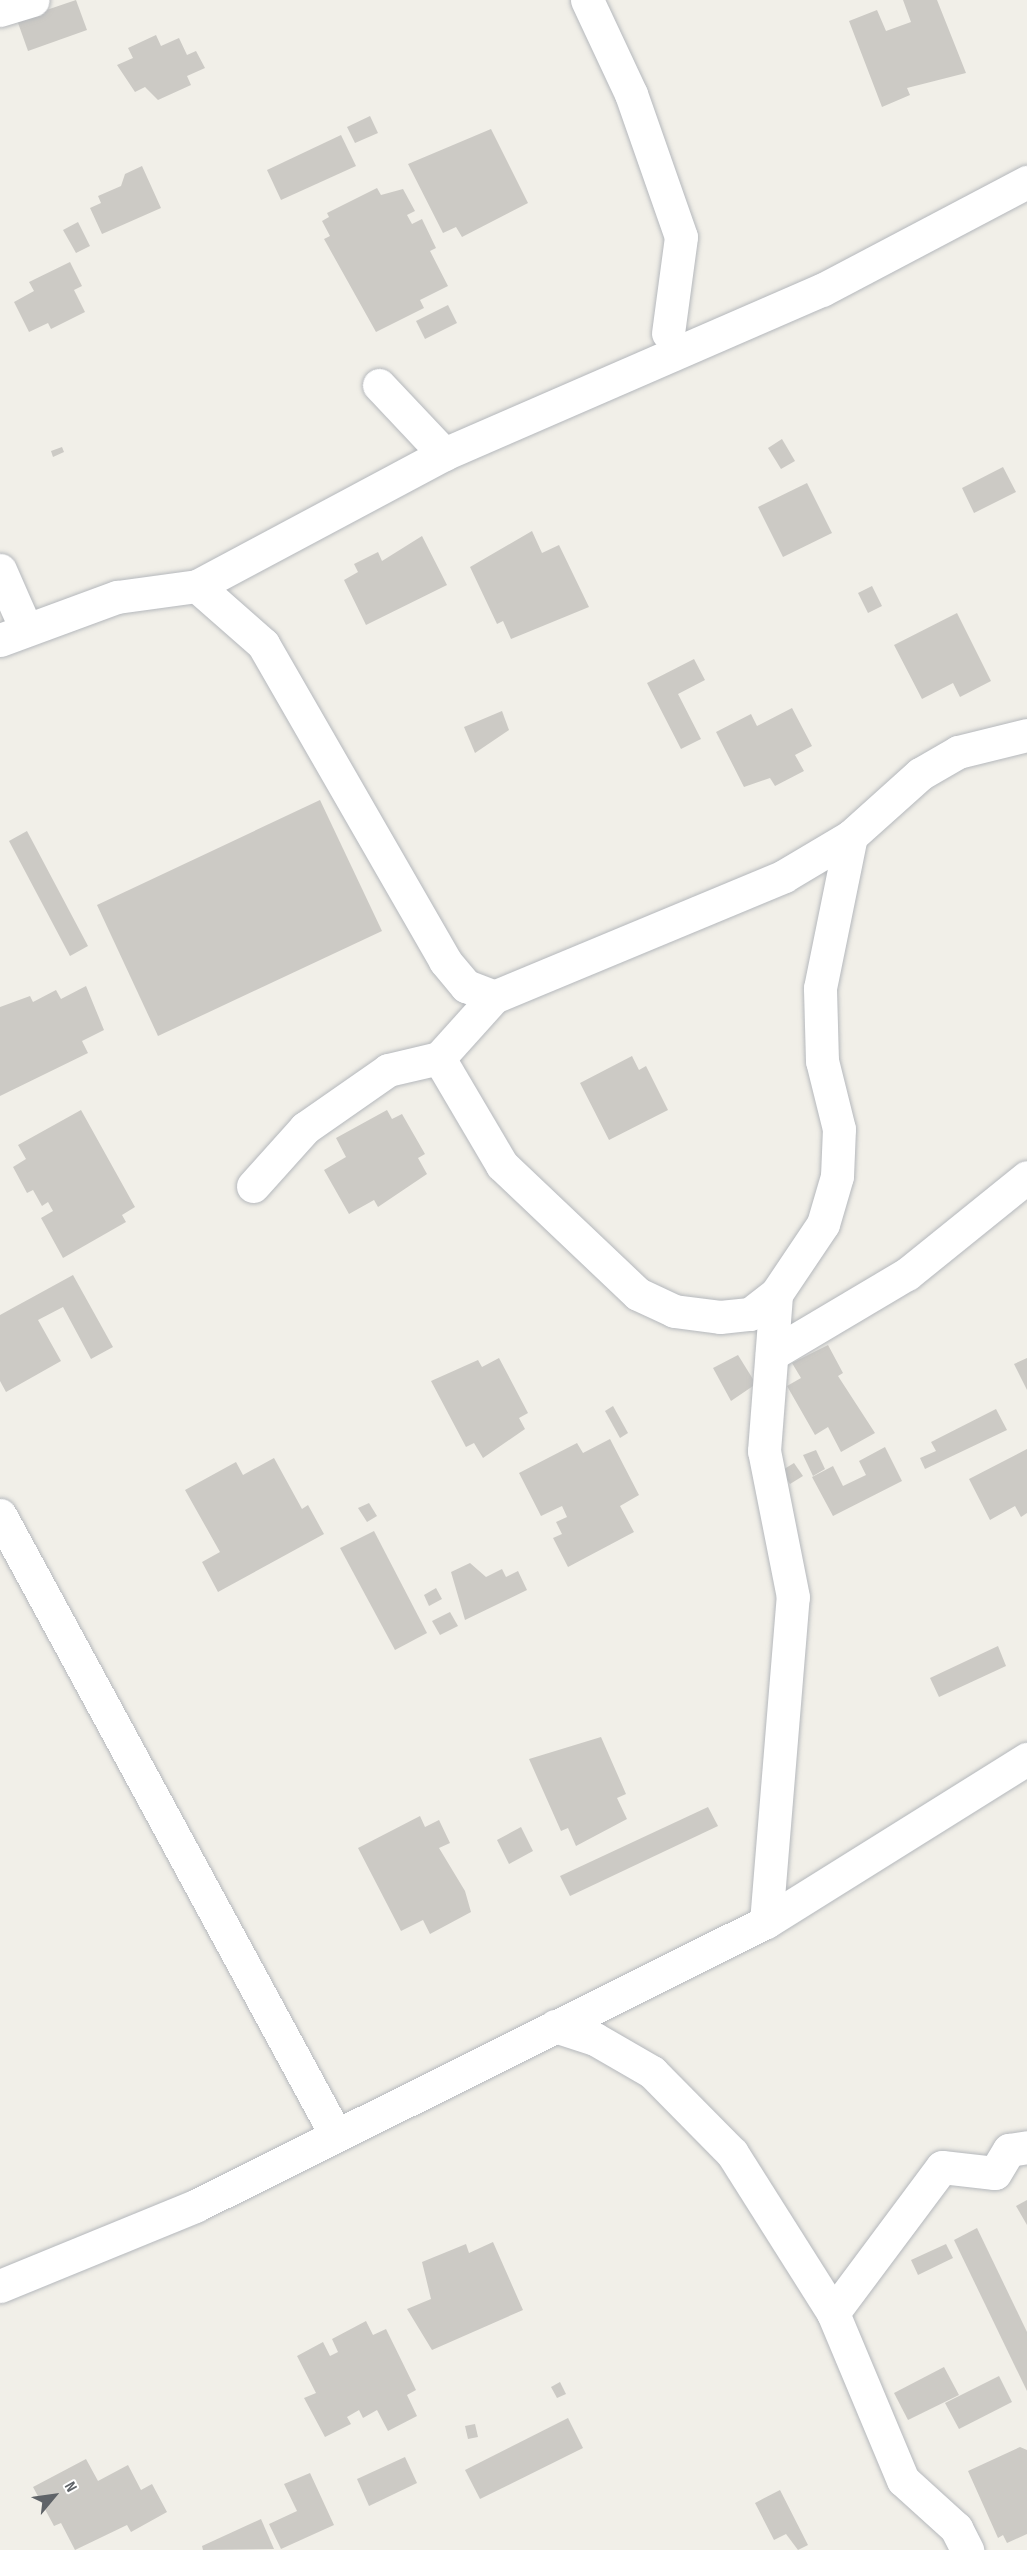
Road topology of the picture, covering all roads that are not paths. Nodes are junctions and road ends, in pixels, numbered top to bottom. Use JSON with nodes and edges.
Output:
{"nodes":[{"id":1,"x":32,"y":0,"type":"edge"},
{"id":2,"x":587,"y":0,"type":"edge"},
{"id":3,"x":0,"y":10,"type":"edge"},
{"id":4,"x":1027,"y":182,"type":"edge"},
{"id":5,"x":668,"y":333,"type":"dead end"},
{"id":6,"x":379,"y":385,"type":"dead end"},
{"id":7,"x":444,"y":454,"type":"junction"},
{"id":8,"x":0,"y":570,"type":"edge"},
{"id":9,"x":197,"y":586,"type":"junction"},
{"id":10,"x":13,"y":634,"type":"edge"},
{"id":11,"x":1027,"y":735,"type":"edge"},
{"id":12,"x":851,"y":836,"type":"junction"},
{"id":13,"x":494,"y":998,"type":"junction"},
{"id":14,"x":439,"y":1058,"type":"junction"},
{"id":15,"x":1027,"y":1177,"type":"edge"},
{"id":16,"x":253,"y":1186,"type":"dead end"},
{"id":17,"x":776,"y":1294,"type":"junction"},
{"id":18,"x":772,"y":1354,"type":"junction"},
{"id":19,"x":0,"y":1515,"type":"edge"},
{"id":20,"x":1027,"y":1759,"type":"edge"},
{"id":21,"x":766,"y":1922,"type":"junction"},
{"id":22,"x":555,"y":2026,"type":"junction"},
{"id":23,"x":336,"y":2135,"type":"junction"},
{"id":24,"x":1027,"y":2147,"type":"edge"},
{"id":25,"x":0,"y":2286,"type":"edge"},
{"id":26,"x":833,"y":2313,"type":"junction"},
{"id":27,"x":968,"y":2550,"type":"edge"}],
"edges":[{"from":1,"to":3,"type":"street"},
{"from":2,"to":5,"type":"street"},
{"from":4,"to":7,"type":"street"},
{"from":6,"to":7,"type":"street"},
{"from":7,"to":9,"type":"street"},
{"from":8,"to":10,"type":"street"},
{"from":9,"to":10,"type":"street"},
{"from":9,"to":13,"type":"street"},
{"from":11,"to":12,"type":"street"},
{"from":12,"to":13,"type":"street"},
{"from":12,"to":17,"type":"street"},
{"from":13,"to":14,"type":"street"},
{"from":14,"to":16,"type":"street"},
{"from":14,"to":17,"type":"street"},
{"from":15,"to":18,"type":"street"},
{"from":17,"to":18,"type":"street"},
{"from":18,"to":21,"type":"street"},
{"from":19,"to":23,"type":"street"},
{"from":20,"to":21,"type":"street"},
{"from":21,"to":22,"type":"street"},
{"from":22,"to":23,"type":"street"},
{"from":22,"to":26,"type":"street"},
{"from":23,"to":25,"type":"street"},
{"from":24,"to":26,"type":"street"},
{"from":26,"to":27,"type":"street"}]}
